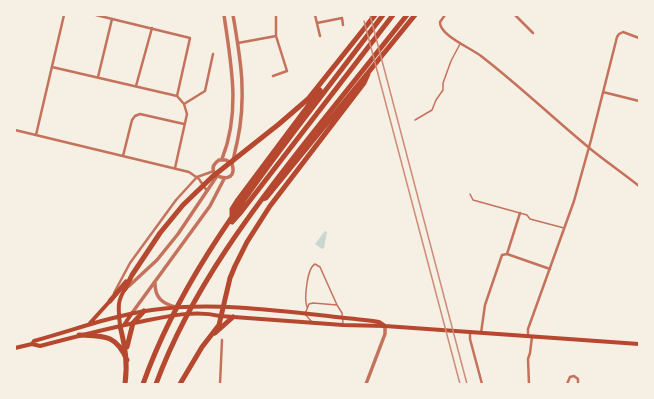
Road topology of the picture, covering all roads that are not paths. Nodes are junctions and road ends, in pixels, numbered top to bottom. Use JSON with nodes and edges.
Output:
{"nodes":[{"id":1,"x":64,"y":15,"type":"edge"},
{"id":2,"x":96,"y":15,"type":"edge"},
{"id":3,"x":224,"y":15,"type":"edge"},
{"id":4,"x":233,"y":15,"type":"edge"},
{"id":5,"x":276,"y":15,"type":"edge"},
{"id":6,"x":315,"y":15,"type":"edge"},
{"id":7,"x":375,"y":15,"type":"edge"},
{"id":8,"x":383,"y":15,"type":"edge"},
{"id":9,"x":407,"y":15,"type":"edge"},
{"id":10,"x":415,"y":15,"type":"edge"},
{"id":11,"x":446,"y":15,"type":"edge"},
{"id":12,"x":515,"y":15,"type":"edge"},
{"id":13,"x":392,"y":17,"type":"edge"},
{"id":14,"x":112,"y":19,"type":"junction"},
{"id":15,"x":317,"y":23,"type":"junction"},
{"id":16,"x":343,"y":25,"type":"dead end"},
{"id":17,"x":152,"y":28,"type":"junction"},
{"id":18,"x":533,"y":34,"type":"dead end"},
{"id":19,"x":276,"y":36,"type":"junction"},
{"id":20,"x":320,"y":36,"type":"dead end"},
{"id":21,"x":639,"y":38,"type":"edge"},
{"id":22,"x":356,"y":40,"type":"junction"},
{"id":23,"x":238,"y":43,"type":"junction"},
{"id":24,"x":461,"y":43,"type":"junction"},
{"id":25,"x":213,"y":54,"type":"dead end"},
{"id":26,"x":52,"y":67,"type":"junction"},
{"id":27,"x":368,"y":74,"type":"junction"},
{"id":28,"x":273,"y":76,"type":"dead end"},
{"id":29,"x":98,"y":77,"type":"junction"},
{"id":30,"x":136,"y":86,"type":"junction"},
{"id":31,"x":602,"y":92,"type":"junction"},
{"id":32,"x":178,"y":96,"type":"junction"},
{"id":33,"x":639,"y":101,"type":"edge"},
{"id":34,"x":184,"y":104,"type":"junction"},
{"id":35,"x":416,"y":120,"type":"dead end"},
{"id":36,"x":184,"y":124,"type":"junction"},
{"id":37,"x":15,"y":130,"type":"edge"},
{"id":38,"x":36,"y":134,"type":"junction"},
{"id":39,"x":589,"y":148,"type":"junction"},
{"id":40,"x":123,"y":156,"type":"junction"},
{"id":41,"x":222,"y":159,"type":"junction"},
{"id":42,"x":232,"y":164,"type":"junction"},
{"id":43,"x":175,"y":168,"type":"junction"},
{"id":44,"x":214,"y":171,"type":"junction"},
{"id":45,"x":216,"y":176,"type":"junction"},
{"id":46,"x":197,"y":177,"type":"junction"},
{"id":47,"x":224,"y":179,"type":"junction"},
{"id":48,"x":639,"y":186,"type":"edge"},
{"id":49,"x":207,"y":192,"type":"junction"},
{"id":50,"x":470,"y":194,"type":"dead end"},
{"id":51,"x":260,"y":200,"type":"junction"},
{"id":52,"x":520,"y":213,"type":"junction"},
{"id":53,"x":232,"y":216,"type":"junction"},
{"id":54,"x":565,"y":228,"type":"junction"},
{"id":55,"x":221,"y":234,"type":"junction"},
{"id":56,"x":507,"y":254,"type":"junction"},
{"id":57,"x":550,"y":269,"type":"junction"},
{"id":58,"x":132,"y":275,"type":"junction"},
{"id":59,"x":155,"y":283,"type":"junction"},
{"id":60,"x":125,"y":289,"type":"junction"},
{"id":61,"x":110,"y":301,"type":"junction"},
{"id":62,"x":337,"y":305,"type":"junction"},
{"id":63,"x":176,"y":307,"type":"junction"},
{"id":64,"x":223,"y":307,"type":"junction"},
{"id":65,"x":307,"y":307,"type":"junction"},
{"id":66,"x":144,"y":311,"type":"junction"},
{"id":67,"x":132,"y":313,"type":"junction"},
{"id":68,"x":306,"y":314,"type":"junction"},
{"id":69,"x":119,"y":316,"type":"junction"},
{"id":70,"x":220,"y":316,"type":"junction"},
{"id":71,"x":233,"y":317,"type":"junction"},
{"id":72,"x":343,"y":318,"type":"junction"},
{"id":73,"x":312,"y":322,"type":"junction"},
{"id":74,"x":90,"y":323,"type":"junction"},
{"id":75,"x":133,"y":323,"type":"junction"},
{"id":76,"x":122,"y":325,"type":"junction"},
{"id":77,"x":343,"y":325,"type":"junction"},
{"id":78,"x":385,"y":326,"type":"junction"},
{"id":79,"x":470,"y":332,"type":"junction"},
{"id":80,"x":481,"y":333,"type":"junction"},
{"id":81,"x":212,"y":334,"type":"junction"},
{"id":82,"x":79,"y":335,"type":"junction"},
{"id":83,"x":530,"y":336,"type":"junction"},
{"id":84,"x":222,"y":340,"type":"dead end"},
{"id":85,"x":32,"y":344,"type":"junction"},
{"id":86,"x":639,"y":344,"type":"edge"},
{"id":87,"x":15,"y":348,"type":"edge"},
{"id":88,"x":126,"y":352,"type":"junction"},
{"id":89,"x":127,"y":360,"type":"junction"},
{"id":90,"x":125,"y":384,"type":"edge"},
{"id":91,"x":143,"y":384,"type":"edge"},
{"id":92,"x":156,"y":384,"type":"edge"},
{"id":93,"x":180,"y":384,"type":"edge"},
{"id":94,"x":220,"y":384,"type":"edge"},
{"id":95,"x":366,"y":384,"type":"edge"},
{"id":96,"x":482,"y":384,"type":"edge"},
{"id":97,"x":529,"y":384,"type":"edge"},
{"id":98,"x":567,"y":384,"type":"edge"},
{"id":99,"x":578,"y":384,"type":"edge"}],
"edges":[{"from":1,"to":26,"type":"street"},
{"from":2,"to":14,"type":"street"},
{"from":3,"to":41,"type":"street"},
{"from":4,"to":23,"type":"street"},
{"from":5,"to":19,"type":"street"},
{"from":6,"to":15,"type":"street"},
{"from":7,"to":22,"type":"highway"},
{"from":8,"to":53,"type":"highway"},
{"from":9,"to":51,"type":"highway"},
{"from":10,"to":27,"type":"highway"},
{"from":11,"to":24,"type":"street"},
{"from":12,"to":18,"type":"street"},
{"from":13,"to":55,"type":"highway"},
{"from":14,"to":17,"type":"street"},
{"from":14,"to":29,"type":"street"},
{"from":15,"to":16,"type":"street"},
{"from":15,"to":20,"type":"street"},
{"from":17,"to":30,"type":"street"},
{"from":17,"to":32,"type":"street"},
{"from":19,"to":23,"type":"street"},
{"from":19,"to":28,"type":"street"},
{"from":21,"to":31,"type":"street"},
{"from":22,"to":53,"type":"highway"},
{"from":22,"to":58,"type":"highway"},
{"from":23,"to":42,"type":"street"},
{"from":24,"to":35,"type":"lane"},
{"from":24,"to":39,"type":"street"},
{"from":25,"to":34,"type":"street"},
{"from":26,"to":29,"type":"street"},
{"from":26,"to":38,"type":"street"},
{"from":27,"to":51,"type":"highway"},
{"from":27,"to":64,"type":"highway"},
{"from":29,"to":30,"type":"street"},
{"from":30,"to":32,"type":"street"},
{"from":31,"to":33,"type":"street"},
{"from":31,"to":39,"type":"street"},
{"from":32,"to":34,"type":"street"},
{"from":34,"to":36,"type":"street"},
{"from":36,"to":40,"type":"street"},
{"from":36,"to":43,"type":"street"},
{"from":37,"to":38,"type":"street"},
{"from":38,"to":40,"type":"street"},
{"from":39,"to":48,"type":"street"},
{"from":39,"to":54,"type":"street"},
{"from":40,"to":43,"type":"street"},
{"from":41,"to":42,"type":"street"},
{"from":41,"to":44,"type":"street"},
{"from":42,"to":47,"type":"street"},
{"from":43,"to":46,"type":"street"},
{"from":44,"to":45,"type":"street"},
{"from":44,"to":46,"type":"street"},
{"from":45,"to":47,"type":"street"},
{"from":45,"to":49,"type":"street"},
{"from":46,"to":49,"type":"street"},
{"from":46,"to":61,"type":"street"},
{"from":47,"to":59,"type":"street"},
{"from":49,"to":60,"type":"street"},
{"from":50,"to":52,"type":"lane"},
{"from":51,"to":92,"type":"highway"},
{"from":52,"to":54,"type":"lane"},
{"from":52,"to":56,"type":"street"},
{"from":53,"to":55,"type":"highway"},
{"from":54,"to":57,"type":"street"},
{"from":55,"to":91,"type":"highway"},
{"from":56,"to":57,"type":"street"},
{"from":56,"to":80,"type":"street"},
{"from":57,"to":83,"type":"street"},
{"from":58,"to":60,"type":"highway"},
{"from":58,"to":61,"type":"highway"},
{"from":59,"to":63,"type":"street"},
{"from":59,"to":67,"type":"street"},
{"from":60,"to":69,"type":"main road"},
{"from":61,"to":74,"type":"main road"},
{"from":62,"to":65,"type":"lane"},
{"from":62,"to":65,"type":"lane"},
{"from":62,"to":72,"type":"lane"},
{"from":63,"to":64,"type":"main road"},
{"from":63,"to":66,"type":"main road"},
{"from":64,"to":68,"type":"main road"},
{"from":64,"to":70,"type":"highway"},
{"from":65,"to":68,"type":"lane"},
{"from":66,"to":67,"type":"main road"},
{"from":66,"to":75,"type":"highway"},
{"from":67,"to":69,"type":"main road"},
{"from":67,"to":76,"type":"main road"},
{"from":68,"to":72,"type":"main road"},
{"from":68,"to":73,"type":"lane"},
{"from":69,"to":74,"type":"main road"},
{"from":69,"to":76,"type":"main road"},
{"from":70,"to":71,"type":"main road"},
{"from":70,"to":75,"type":"main road"},
{"from":70,"to":81,"type":"highway"},
{"from":71,"to":73,"type":"main road"},
{"from":71,"to":81,"type":"highway"},
{"from":72,"to":77,"type":"lane"},
{"from":72,"to":78,"type":"main road"},
{"from":73,"to":77,"type":"main road"},
{"from":74,"to":85,"type":"main road"},
{"from":75,"to":76,"type":"main road"},
{"from":75,"to":88,"type":"highway"},
{"from":76,"to":82,"type":"main road"},
{"from":76,"to":88,"type":"highway"},
{"from":77,"to":78,"type":"main road"},
{"from":78,"to":79,"type":"main road"},
{"from":78,"to":95,"type":"street"},
{"from":79,"to":80,"type":"main road"},
{"from":79,"to":96,"type":"street"},
{"from":80,"to":83,"type":"main road"},
{"from":81,"to":93,"type":"highway"},
{"from":82,"to":85,"type":"main road"},
{"from":82,"to":89,"type":"highway"},
{"from":83,"to":86,"type":"main road"},
{"from":83,"to":97,"type":"street"},
{"from":84,"to":94,"type":"street"},
{"from":85,"to":87,"type":"main road"},
{"from":88,"to":89,"type":"highway"},
{"from":89,"to":90,"type":"highway"},
{"from":98,"to":99,"type":"street"}]}
